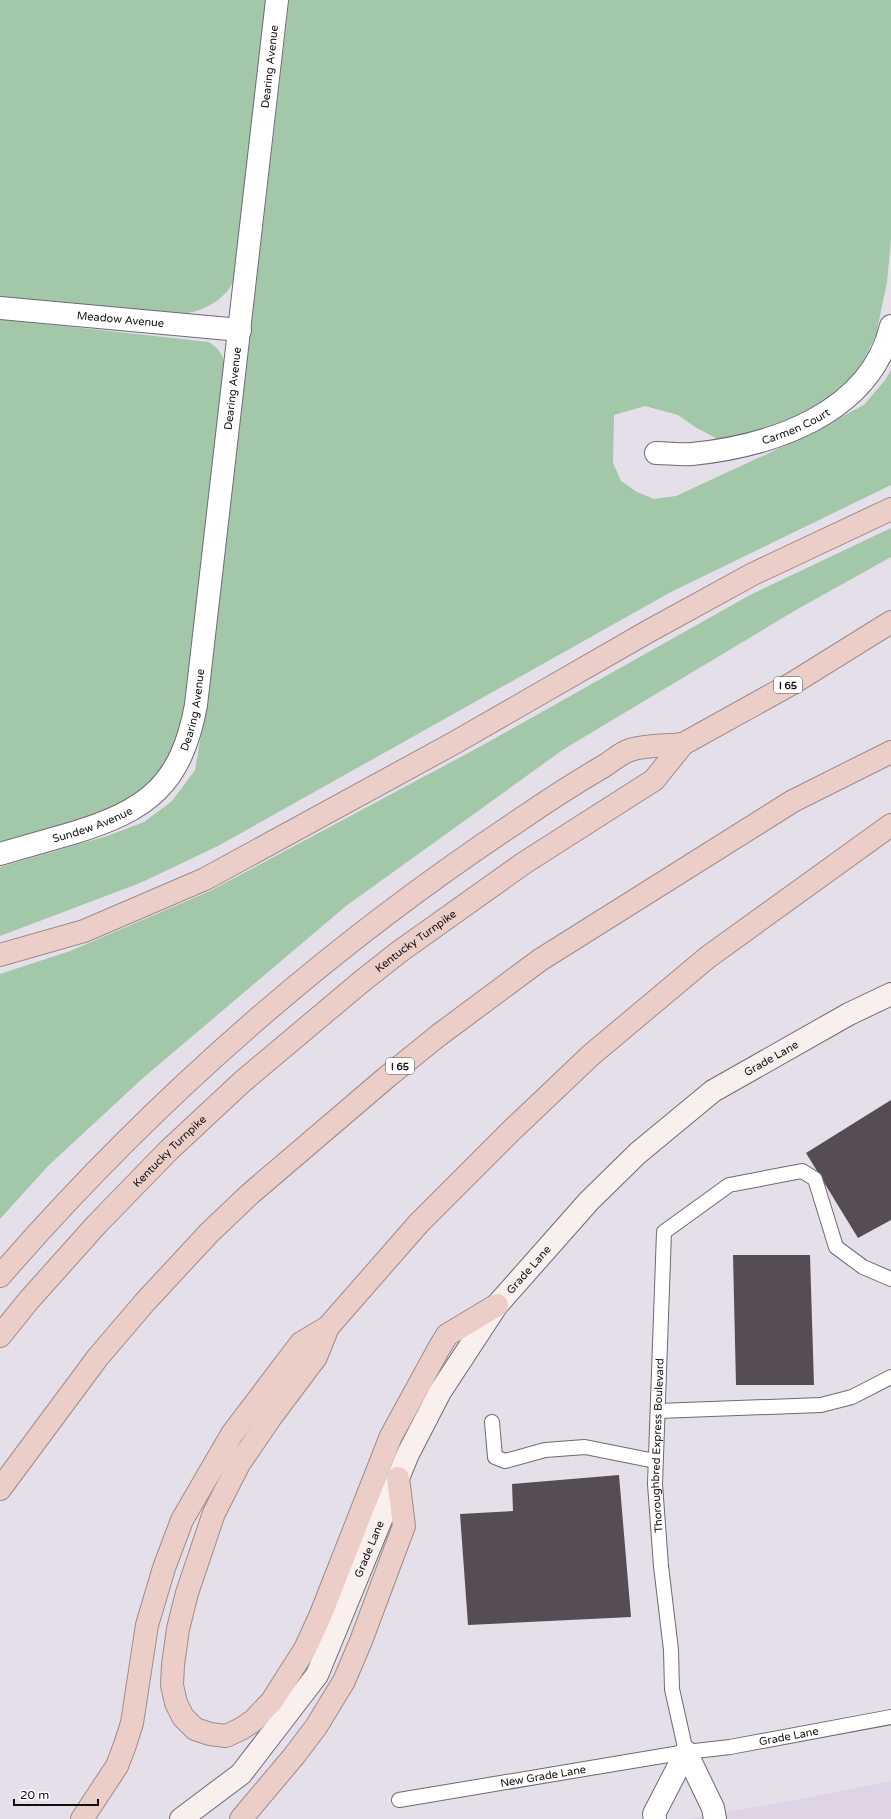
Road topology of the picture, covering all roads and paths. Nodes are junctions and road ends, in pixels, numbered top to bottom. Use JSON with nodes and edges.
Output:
{"nodes":[{"id":1,"x":277,"y":0,"type":"edge"},
{"id":2,"x":0,"y":308,"type":"edge"},
{"id":3,"x":891,"y":326,"type":"edge"},
{"id":4,"x":240,"y":330,"type":"junction"},
{"id":5,"x":656,"y":453,"type":"dead end"},
{"id":6,"x":891,"y":509,"type":"edge"},
{"id":7,"x":891,"y":622,"type":"edge"},
{"id":8,"x":683,"y":744,"type":"junction"},
{"id":9,"x":891,"y":752,"type":"edge"},
{"id":10,"x":172,"y":773,"type":"joint"},
{"id":11,"x":891,"y":825,"type":"edge"},
{"id":12,"x":0,"y":854,"type":"edge"},
{"id":13,"x":0,"y":955,"type":"edge"},
{"id":14,"x":891,"y":994,"type":"edge"},
{"id":15,"x":0,"y":1276,"type":"edge"},
{"id":16,"x":891,"y":1279,"type":"edge"},
{"id":17,"x":497,"y":1305,"type":"junction"},
{"id":18,"x":328,"y":1327,"type":"junction"},
{"id":19,"x":0,"y":1336,"type":"edge"},
{"id":20,"x":891,"y":1377,"type":"edge"},
{"id":21,"x":658,"y":1411,"type":"junction"},
{"id":22,"x":492,"y":1422,"type":"dead end"},
{"id":23,"x":655,"y":1461,"type":"junction"},
{"id":24,"x":398,"y":1478,"type":"junction"},
{"id":25,"x":0,"y":1489,"type":"edge"},
{"id":26,"x":891,"y":1718,"type":"edge"},
{"id":27,"x":686,"y":1752,"type":"junction"},
{"id":28,"x":399,"y":1800,"type":"dead end"},
{"id":29,"x":82,"y":1819,"type":"edge"},
{"id":30,"x":181,"y":1819,"type":"edge"},
{"id":31,"x":241,"y":1819,"type":"edge"},
{"id":32,"x":655,"y":1819,"type":"edge"},
{"id":33,"x":715,"y":1819,"type":"edge"}],
"edges":[{"from":1,"to":4,"type":"street","name":"Dearing Avenue"},
{"from":2,"to":4,"type":"street","name":"Meadow Avenue"},
{"from":3,"to":5,"type":"street","name":"Carmen Court"},
{"from":4,"to":10,"type":"street","name":"Dearing Avenue"},
{"from":6,"to":13,"type":"highway"},
{"from":7,"to":8,"type":"highway","name":"Kentucky Turnpike","number":"I 65"},
{"from":8,"to":15,"type":"highway"},
{"from":8,"to":19,"type":"highway","name":"Kentucky Turnpike","number":"I 65"},
{"from":9,"to":25,"type":"highway","number":"I 65"},
{"from":10,"to":12,"type":"street","name":"Sundew Avenue"},
{"from":11,"to":18,"type":"highway"},
{"from":14,"to":17,"type":"main road","name":"Grade Lane"},
{"from":16,"to":21,"type":"lane","name":"Thoroughbred Express Boulevard"},
{"from":17,"to":18,"type":"highway"},
{"from":17,"to":24,"type":"main road","name":"Grade Lane"},
{"from":18,"to":29,"type":"highway"},
{"from":20,"to":21,"type":"lane"},
{"from":21,"to":23,"type":"lane","name":"Thoroughbred Express Boulevard"},
{"from":22,"to":23,"type":"lane"},
{"from":23,"to":27,"type":"lane","name":"Thoroughbred Express Boulevard"},
{"from":24,"to":30,"type":"main road","name":"Grade Lane"},
{"from":24,"to":31,"type":"highway"},
{"from":26,"to":27,"type":"lane","name":"Grade Lane"},
{"from":27,"to":28,"type":"lane","name":"New Grade Lane"},
{"from":27,"to":32,"type":"street"},
{"from":27,"to":33,"type":"street","name":"Thoroughbred Express Boulevard"}]}
